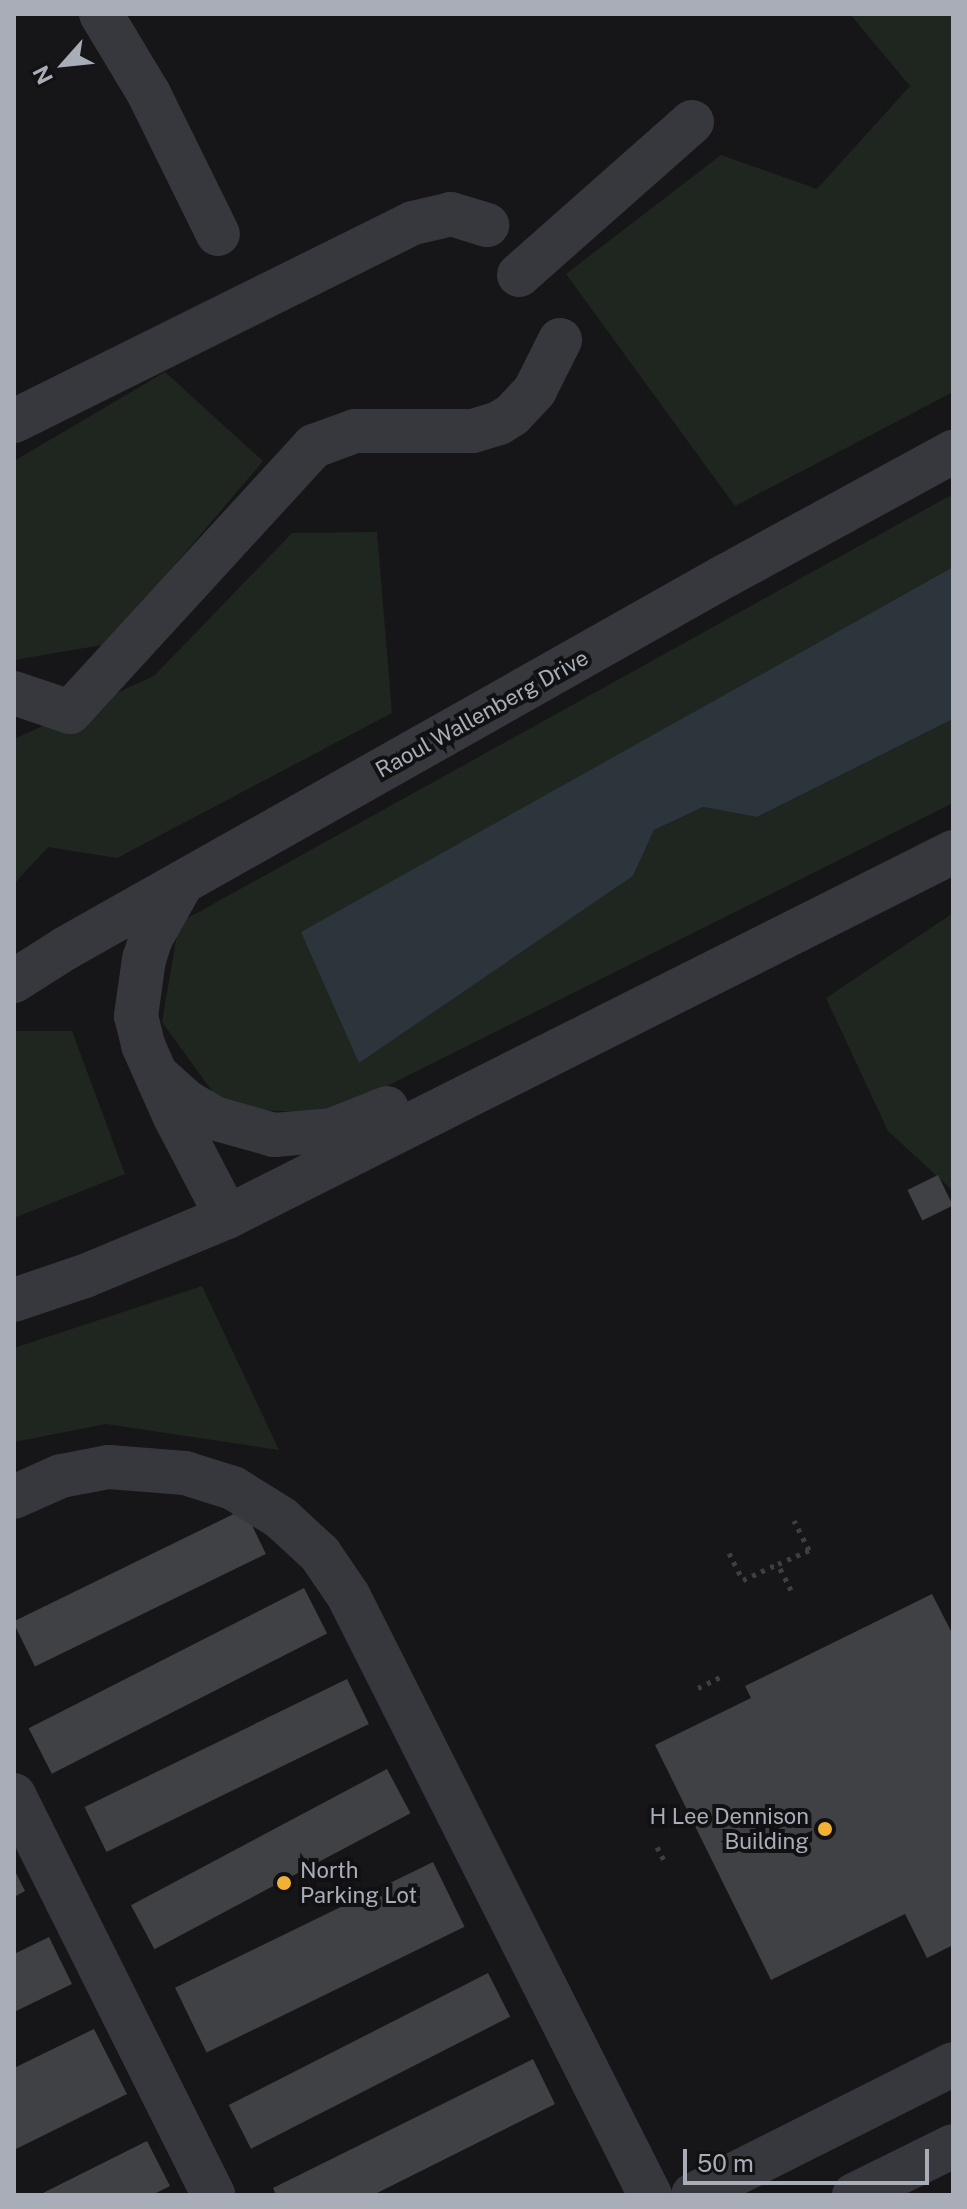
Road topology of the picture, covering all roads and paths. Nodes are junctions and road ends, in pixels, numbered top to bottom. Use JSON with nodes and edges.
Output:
{"nodes":[{"id":1,"x":101,"y":14,"type":"edge"},
{"id":2,"x":692,"y":122,"type":"dead end"},
{"id":3,"x":487,"y":225,"type":"dead end"},
{"id":4,"x":218,"y":234,"type":"dead end"},
{"id":5,"x":519,"y":275,"type":"dead end"},
{"id":6,"x":560,"y":340,"type":"dead end"},
{"id":7,"x":14,"y":421,"type":"edge"},
{"id":8,"x":953,"y":452,"type":"edge"},
{"id":9,"x":14,"y":693,"type":"edge"},
{"id":10,"x":953,"y":852,"type":"edge"},
{"id":11,"x":182,"y":883,"type":"junction"},
{"id":12,"x":14,"y":981,"type":"edge"},
{"id":13,"x":645,"y":1007,"type":"junction"},
{"id":14,"x":158,"y":1076,"type":"junction"},
{"id":15,"x":227,"y":1217,"type":"junction"},
{"id":16,"x":20,"y":1300,"type":"edge"},
{"id":17,"x":14,"y":1497,"type":"edge"},
{"id":18,"x":794,"y":1521,"type":"dead end"},
{"id":19,"x":729,"y":1553,"type":"dead end"},
{"id":20,"x":778,"y":1564,"type":"junction"},
{"id":21,"x":791,"y":1590,"type":"dead end"},
{"id":22,"x":721,"y":1677,"type":"dead end"},
{"id":23,"x":698,"y":1688,"type":"dead end"},
{"id":24,"x":14,"y":1795,"type":"edge"},
{"id":25,"x":657,"y":1847,"type":"dead end"},
{"id":26,"x":664,"y":1860,"type":"dead end"},
{"id":27,"x":953,"y":2064,"type":"edge"},
{"id":28,"x":953,"y":2146,"type":"edge"},
{"id":29,"x":213,"y":2195,"type":"edge"},
{"id":30,"x":650,"y":2195,"type":"edge"},
{"id":31,"x":693,"y":2195,"type":"edge"},
{"id":32,"x":854,"y":2195,"type":"edge"}],
"edges":[{"from":1,"to":4,"type":"street"},
{"from":2,"to":5,"type":"street"},
{"from":3,"to":7,"type":"street"},
{"from":6,"to":9,"type":"street"},
{"from":8,"to":11,"type":"street","name":"Raoul Wallenberg Drive"},
{"from":10,"to":13,"type":"street"},
{"from":11,"to":12,"type":"street","name":"Raoul Wallenberg Drive"},
{"from":11,"to":14,"type":"street"},
{"from":13,"to":14,"type":"street"},
{"from":13,"to":15,"type":"street"},
{"from":14,"to":15,"type":"street"},
{"from":15,"to":16,"type":"street"},
{"from":17,"to":30,"type":"street"},
{"from":18,"to":20,"type":"path"},
{"from":19,"to":20,"type":"path"},
{"from":20,"to":21,"type":"path"},
{"from":22,"to":23,"type":"path"},
{"from":24,"to":29,"type":"street"},
{"from":25,"to":26,"type":"path"},
{"from":27,"to":31,"type":"street"},
{"from":28,"to":32,"type":"street"}]}
